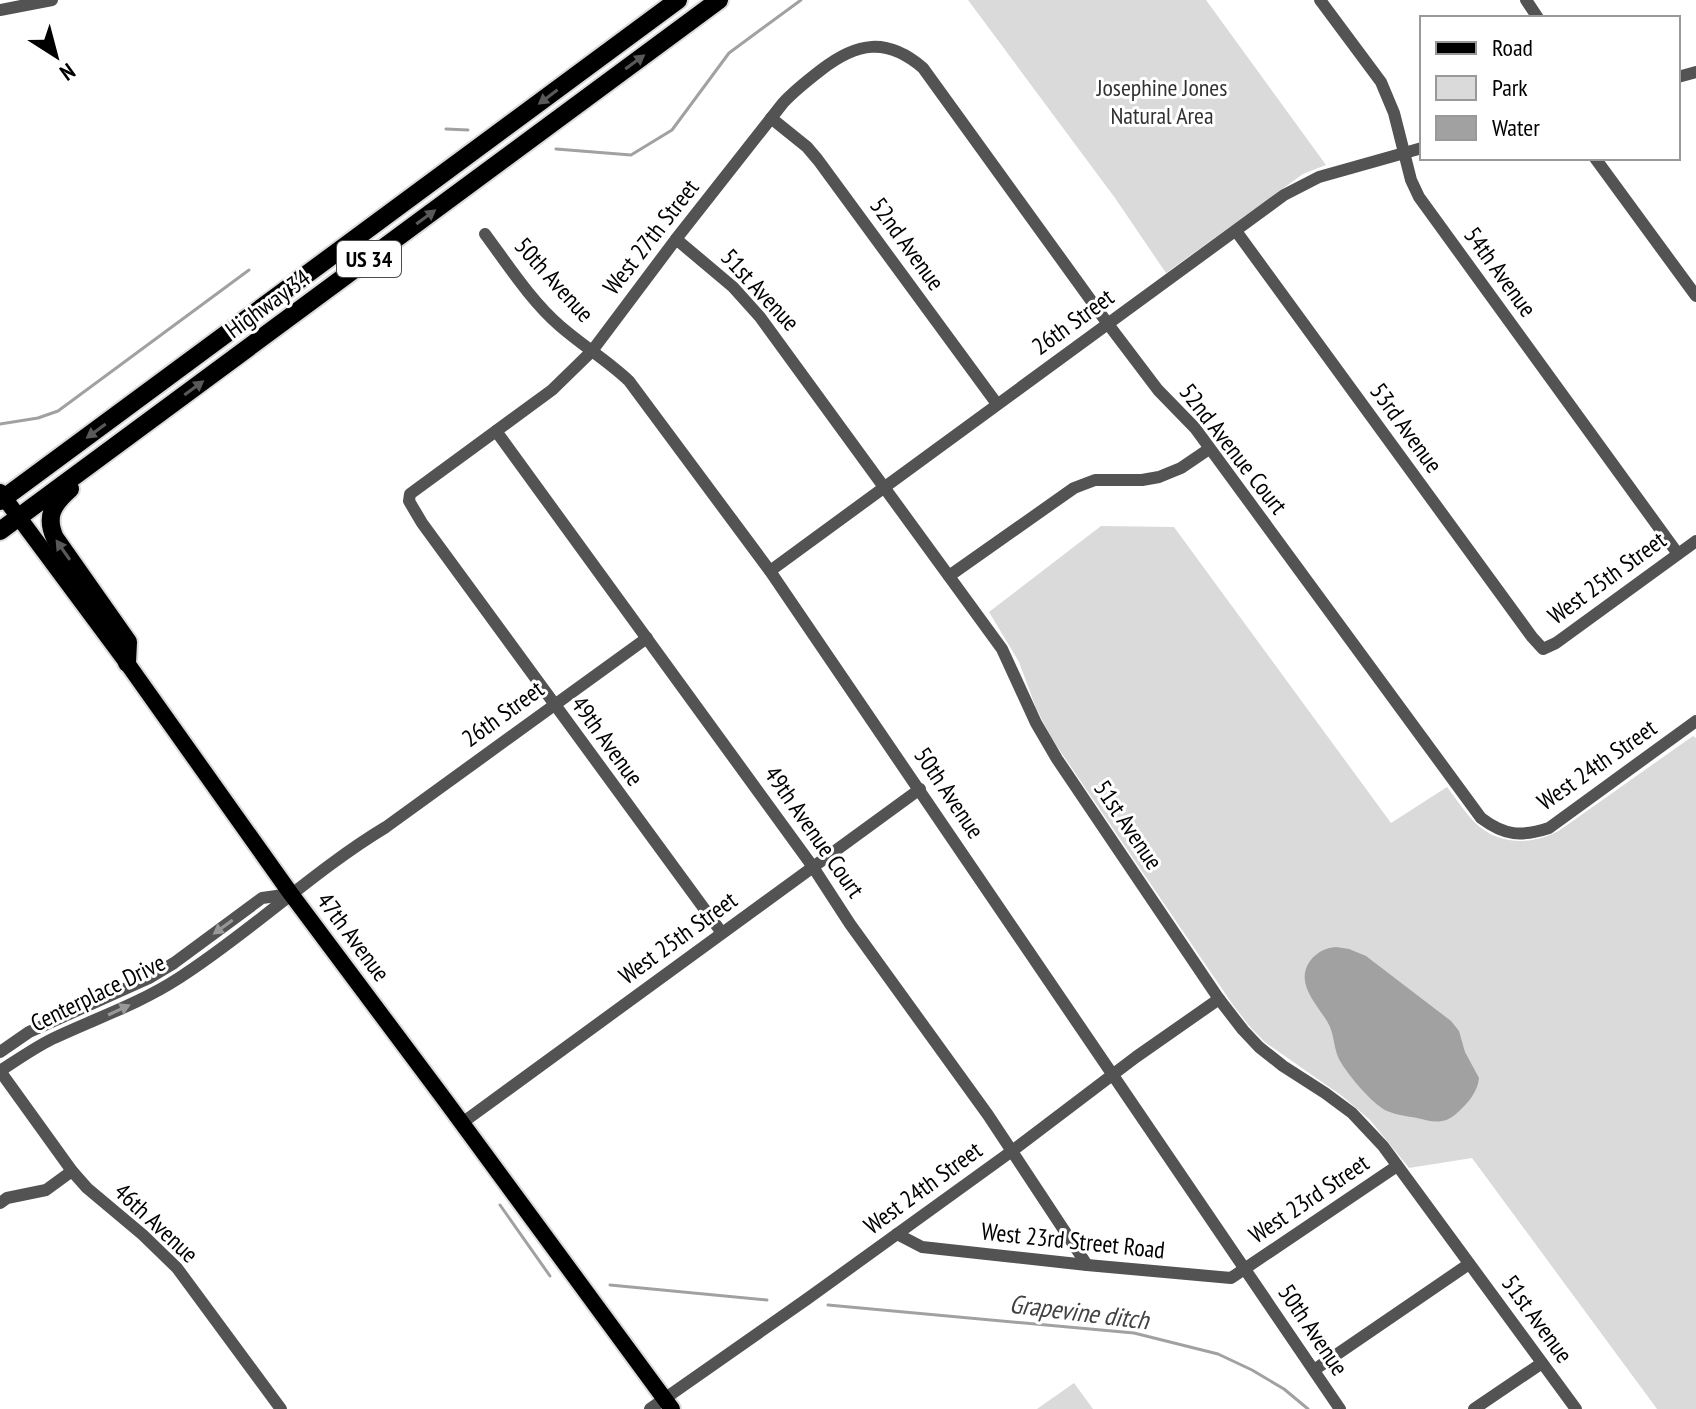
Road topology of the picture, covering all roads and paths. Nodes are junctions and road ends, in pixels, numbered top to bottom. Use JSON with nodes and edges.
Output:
{"nodes":[{"id":1,"x":52,"y":0,"type":"edge"},
{"id":2,"x":678,"y":0,"type":"edge"},
{"id":3,"x":719,"y":0,"type":"edge"},
{"id":4,"x":1320,"y":0,"type":"edge"},
{"id":5,"x":0,"y":10,"type":"edge"},
{"id":6,"x":927,"y":73,"type":"joint"},
{"id":7,"x":771,"y":118,"type":"junction"},
{"id":8,"x":1420,"y":149,"type":"edge"},
{"id":9,"x":1404,"y":153,"type":"junction"},
{"id":10,"x":1596,"y":160,"type":"edge"},
{"id":11,"x":1236,"y":231,"type":"junction"},
{"id":12,"x":485,"y":234,"type":"dead end"},
{"id":13,"x":676,"y":239,"type":"junction"},
{"id":14,"x":1696,"y":296,"type":"edge"},
{"id":15,"x":1108,"y":324,"type":"junction"},
{"id":16,"x":592,"y":351,"type":"junction"},
{"id":17,"x":997,"y":404,"type":"junction"},
{"id":18,"x":166,"y":409,"type":"junction"},
{"id":19,"x":496,"y":431,"type":"junction"},
{"id":20,"x":1209,"y":449,"type":"junction"},
{"id":21,"x":885,"y":487,"type":"junction"},
{"id":22,"x":410,"y":494,"type":"joint"},
{"id":23,"x":1,"y":497,"type":"edge"},
{"id":24,"x":19,"y":517,"type":"junction"},
{"id":25,"x":0,"y":531,"type":"edge"},
{"id":26,"x":1696,"y":541,"type":"edge"},
{"id":27,"x":1678,"y":554,"type":"junction"},
{"id":28,"x":770,"y":571,"type":"junction"},
{"id":29,"x":949,"y":576,"type":"junction"},
{"id":30,"x":647,"y":638,"type":"junction"},
{"id":31,"x":1543,"y":649,"type":"joint"},
{"id":32,"x":127,"y":663,"type":"junction"},
{"id":33,"x":553,"y":704,"type":"junction"},
{"id":34,"x":1696,"y":721,"type":"edge"},
{"id":35,"x":920,"y":789,"type":"junction"},
{"id":36,"x":1518,"y":834,"type":"joint"},
{"id":37,"x":813,"y":867,"type":"junction"},
{"id":38,"x":306,"y":883,"type":"joint"},
{"id":39,"x":291,"y":894,"type":"junction"},
{"id":40,"x":722,"y":933,"type":"junction"},
{"id":41,"x":1219,"y":999,"type":"junction"},
{"id":42,"x":0,"y":1052,"type":"edge"},
{"id":43,"x":0,"y":1071,"type":"edge"},
{"id":44,"x":1113,"y":1075,"type":"junction"},
{"id":45,"x":462,"y":1123,"type":"junction"},
{"id":46,"x":1012,"y":1151,"type":"junction"},
{"id":47,"x":1397,"y":1166,"type":"junction"},
{"id":48,"x":72,"y":1171,"type":"junction"},
{"id":49,"x":0,"y":1203,"type":"edge"},
{"id":50,"x":897,"y":1234,"type":"junction"},
{"id":51,"x":1469,"y":1264,"type":"junction"},
{"id":52,"x":1087,"y":1265,"type":"junction"},
{"id":53,"x":1245,"y":1269,"type":"junction"},
{"id":54,"x":1542,"y":1363,"type":"junction"},
{"id":55,"x":1314,"y":1370,"type":"junction"},
{"id":56,"x":662,"y":1406,"type":"edge"},
{"id":57,"x":281,"y":1409,"type":"edge"},
{"id":58,"x":1340,"y":1409,"type":"edge"},
{"id":59,"x":1474,"y":1409,"type":"edge"},
{"id":60,"x":1576,"y":1409,"type":"edge"}],
"edges":[{"from":1,"to":5,"type":"street"},
{"from":2,"to":23,"type":"highway","name":"Highway 34","number":"US 34","one_way":true},
{"from":18,"to":3,"type":"highway","name":"Highway 34","number":"US 34","one_way":true},
{"from":4,"to":9,"type":"street","name":"54th Avenue"},
{"from":6,"to":7,"type":"street","name":"West 27th Street"},
{"from":6,"to":15,"type":"street","name":"52nd Avenue Court"},
{"from":7,"to":13,"type":"street","name":"West 27th Street"},
{"from":7,"to":17,"type":"street","name":"52nd Avenue"},
{"from":8,"to":9,"type":"street","name":"26th Street"},
{"from":9,"to":11,"type":"street","name":"26th Street"},
{"from":9,"to":27,"type":"street","name":"54th Avenue"},
{"from":10,"to":14,"type":"street"},
{"from":11,"to":15,"type":"street","name":"26th Street"},
{"from":11,"to":31,"type":"street","name":"53rd Avenue"},
{"from":12,"to":16,"type":"street","name":"50th Avenue"},
{"from":13,"to":16,"type":"street","name":"West 27th Street"},
{"from":13,"to":21,"type":"street","name":"51st Avenue"},
{"from":15,"to":17,"type":"street","name":"26th Street"},
{"from":15,"to":20,"type":"street","name":"52nd Avenue Court"},
{"from":16,"to":19,"type":"street","name":"West 27th Street"},
{"from":16,"to":28,"type":"street","name":"50th Avenue"},
{"from":17,"to":21,"type":"street","name":"26th Street"},
{"from":18,"to":24,"type":"highway","name":"Highway 34","number":"US 34"},
{"from":32,"to":18,"type":"highway","one_way":true},
{"from":19,"to":22,"type":"street","name":"West 27th Street"},
{"from":19,"to":30,"type":"street","name":"49th Avenue Court"},
{"from":20,"to":29,"type":"street"},
{"from":20,"to":36,"type":"street","name":"52nd Avenue Court"},
{"from":21,"to":28,"type":"street","name":"26th Street"},
{"from":21,"to":29,"type":"street","name":"51st Avenue"},
{"from":22,"to":33,"type":"street","name":"49th Avenue"},
{"from":23,"to":24,"type":"main road","name":"47th Avenue"},
{"from":24,"to":25,"type":"highway","name":"Highway 34","number":"US 34"},
{"from":24,"to":32,"type":"main road","name":"47th Avenue"},
{"from":26,"to":27,"type":"street","name":"West 25th Street"},
{"from":27,"to":31,"type":"street","name":"West 25th Street"},
{"from":28,"to":35,"type":"street","name":"50th Avenue"},
{"from":29,"to":41,"type":"street","name":"51st Avenue"},
{"from":30,"to":33,"type":"street","name":"26th Street"},
{"from":30,"to":37,"type":"street","name":"49th Avenue Court"},
{"from":32,"to":39,"type":"main road","name":"47th Avenue"},
{"from":33,"to":38,"type":"street","name":"26th Street"},
{"from":33,"to":40,"type":"street","name":"49th Avenue"},
{"from":34,"to":36,"type":"street","name":"West 24th Street"},
{"from":35,"to":37,"type":"street","name":"West 25th Street"},
{"from":35,"to":44,"type":"street","name":"50th Avenue"},
{"from":37,"to":40,"type":"street","name":"West 25th Street"},
{"from":37,"to":46,"type":"street","name":"49th Avenue Court"},
{"from":38,"to":39,"type":"street","name":"Centerplace Drive"},
{"from":39,"to":42,"type":"street","name":"Centerplace Drive","one_way":true},
{"from":43,"to":39,"type":"street","name":"Centerplace Drive","one_way":true},
{"from":39,"to":45,"type":"main road","name":"47th Avenue"},
{"from":40,"to":45,"type":"street","name":"West 25th Street"},
{"from":41,"to":44,"type":"street","name":"West 24th Street"},
{"from":41,"to":47,"type":"street","name":"51st Avenue"},
{"from":43,"to":48,"type":"street","name":"46th Avenue"},
{"from":44,"to":46,"type":"street","name":"West 24th Street"},
{"from":44,"to":53,"type":"street","name":"50th Avenue"},
{"from":45,"to":56,"type":"main road","name":"47th Avenue"},
{"from":46,"to":50,"type":"street","name":"West 24th Street"},
{"from":46,"to":52,"type":"street","name":"49th Avenue Court"},
{"from":47,"to":51,"type":"street","name":"51st Avenue"},
{"from":47,"to":53,"type":"street","name":"West 23rd Street"},
{"from":48,"to":49,"type":"street"},
{"from":48,"to":57,"type":"street","name":"46th Avenue"},
{"from":50,"to":52,"type":"street","name":"West 23rd Street Road"},
{"from":50,"to":56,"type":"street","name":"West 24th Street"},
{"from":51,"to":54,"type":"street","name":"51st Avenue"},
{"from":51,"to":55,"type":"street"},
{"from":52,"to":53,"type":"street","name":"West 23rd Street Road"},
{"from":53,"to":55,"type":"street","name":"50th Avenue"},
{"from":54,"to":59,"type":"street"},
{"from":54,"to":60,"type":"street","name":"51st Avenue"},
{"from":55,"to":58,"type":"street","name":"50th Avenue"}]}
